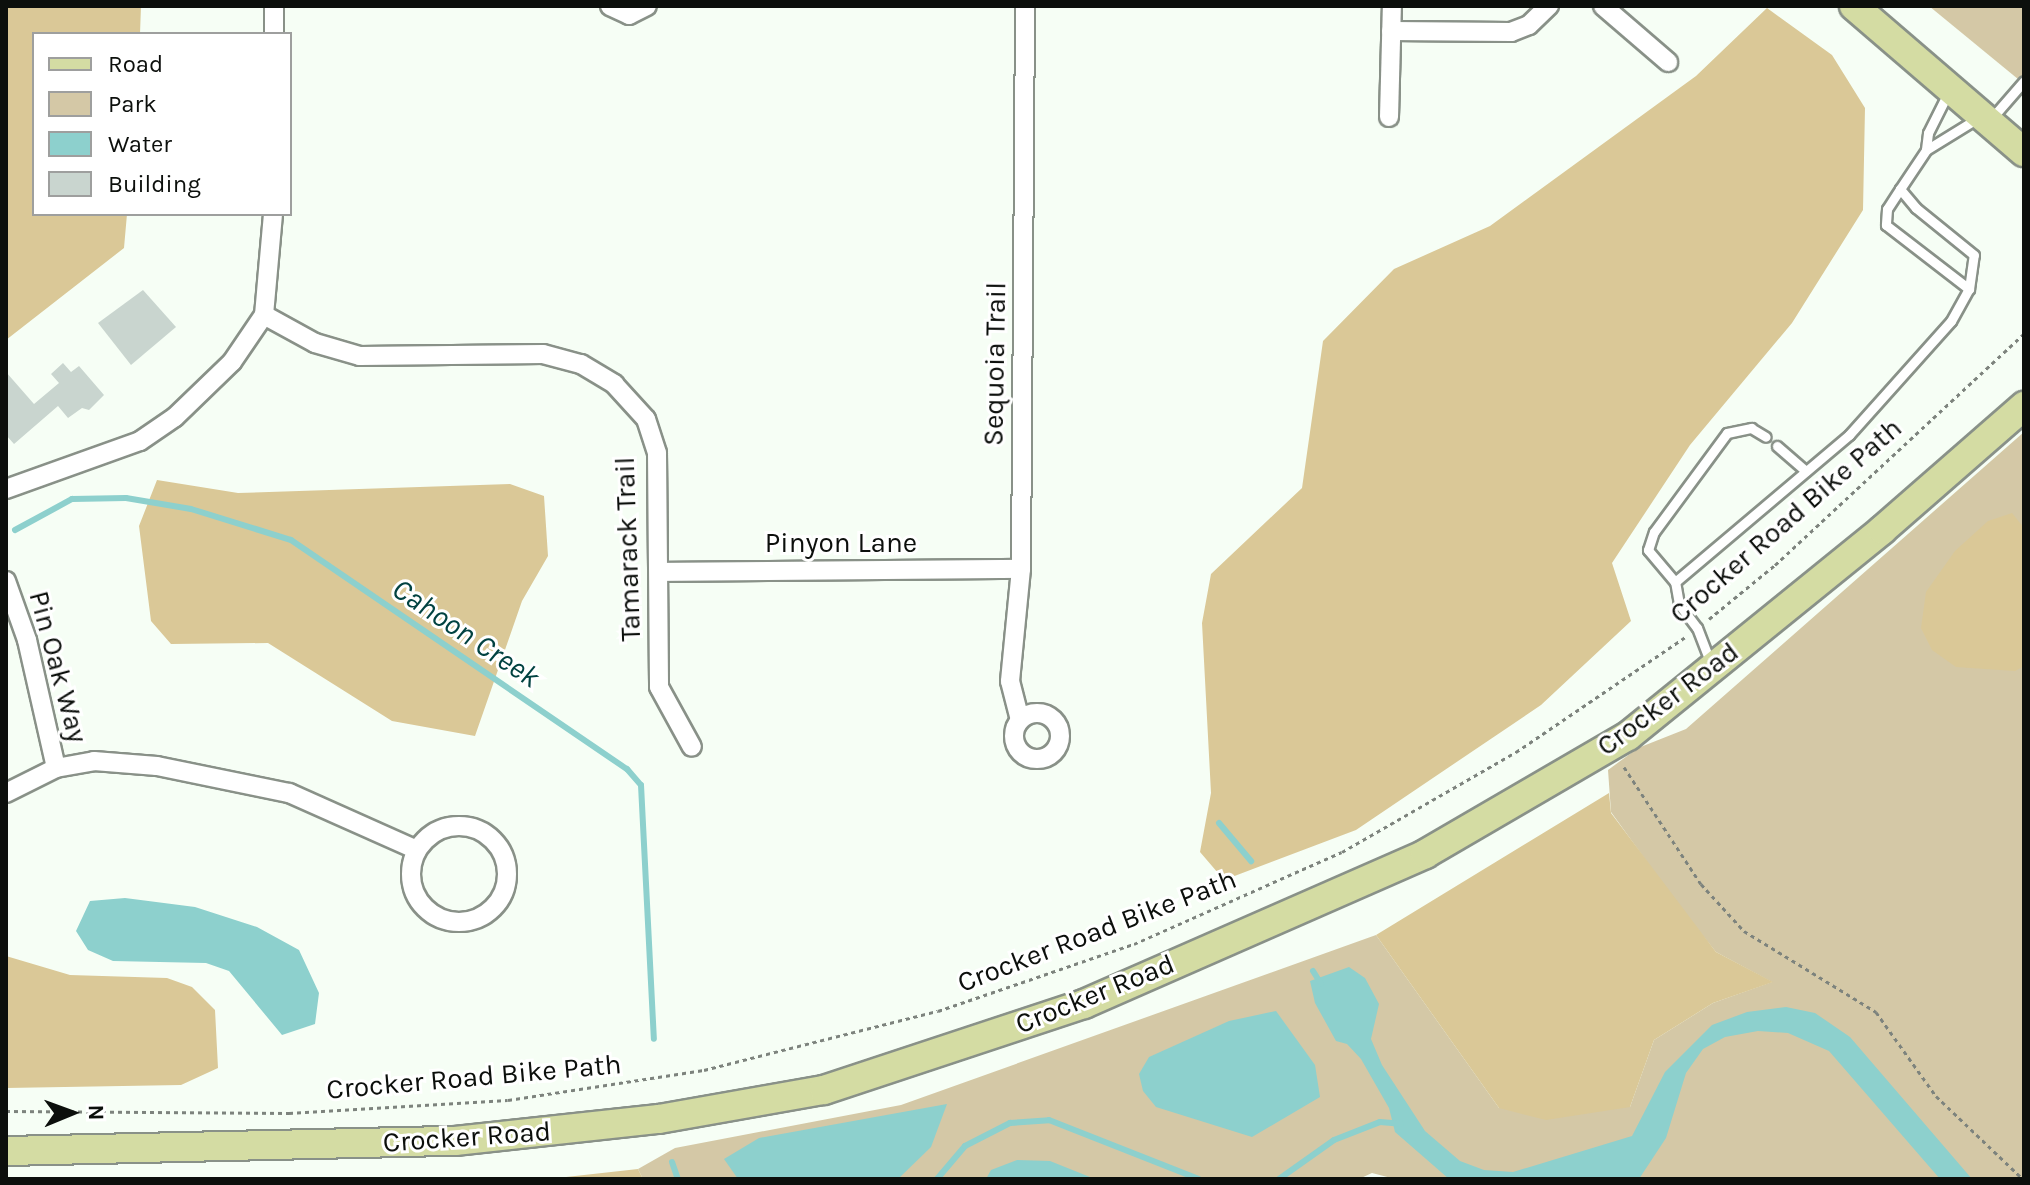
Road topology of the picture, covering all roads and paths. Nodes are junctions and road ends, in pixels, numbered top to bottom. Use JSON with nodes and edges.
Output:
{"nodes":[{"id":1,"x":274,"y":6,"type":"edge"},
{"id":2,"x":610,"y":6,"type":"edge"},
{"id":3,"x":647,"y":6,"type":"edge"},
{"id":4,"x":1025,"y":6,"type":"edge"},
{"id":5,"x":1392,"y":6,"type":"edge"},
{"id":6,"x":1549,"y":6,"type":"edge"},
{"id":7,"x":1603,"y":6,"type":"edge"},
{"id":8,"x":1854,"y":6,"type":"edge"},
{"id":9,"x":1391,"y":31,"type":"junction"},
{"id":10,"x":274,"y":32,"type":"edge"},
{"id":11,"x":1668,"y":62,"type":"dead end"},
{"id":12,"x":2024,"y":81,"type":"edge"},
{"id":13,"x":1950,"y":88,"type":"junction"},
{"id":14,"x":1389,"y":117,"type":"dead end"},
{"id":15,"x":1986,"y":119,"type":"junction"},
{"id":16,"x":1926,"y":150,"type":"junction"},
{"id":17,"x":2024,"y":152,"type":"edge"},
{"id":18,"x":1900,"y":189,"type":"junction"},
{"id":19,"x":273,"y":216,"type":"edge"},
{"id":20,"x":1969,"y":289,"type":"junction"},
{"id":21,"x":264,"y":315,"type":"junction"},
{"id":22,"x":2024,"y":334,"type":"edge"},
{"id":23,"x":2024,"y":406,"type":"edge"},
{"id":24,"x":1766,"y":437,"type":"dead end"},
{"id":25,"x":1777,"y":446,"type":"dead end"},
{"id":26,"x":1806,"y":471,"type":"junction"},
{"id":27,"x":6,"y":489,"type":"edge"},
{"id":28,"x":1021,"y":569,"type":"junction"},
{"id":29,"x":661,"y":572,"type":"junction"},
{"id":30,"x":6,"y":581,"type":"edge"},
{"id":31,"x":1675,"y":582,"type":"junction"},
{"id":32,"x":1697,"y":628,"type":"junction"},
{"id":33,"x":1712,"y":668,"type":"junction"},
{"id":34,"x":1020,"y":720,"type":"dead end"},
{"id":35,"x":692,"y":747,"type":"dead end"},
{"id":36,"x":1624,"y":767,"type":"dead end"},
{"id":37,"x":56,"y":768,"type":"junction"},
{"id":38,"x":6,"y":793,"type":"edge"},
{"id":39,"x":417,"y":850,"type":"junction"},
{"id":40,"x":6,"y":1111,"type":"edge"},
{"id":41,"x":6,"y":1151,"type":"edge"},
{"id":42,"x":2023,"y":1179,"type":"edge"}],
"edges":[{"from":1,"to":10,"type":"street"},
{"from":2,"to":3,"type":"street"},
{"from":4,"to":28,"type":"street","name":"Sequoia Trail"},
{"from":5,"to":9,"type":"street"},
{"from":6,"to":9,"type":"street"},
{"from":7,"to":11,"type":"street"},
{"from":8,"to":13,"type":"main road"},
{"from":9,"to":14,"type":"street"},
{"from":12,"to":15,"type":"lane"},
{"from":13,"to":15,"type":"main road"},
{"from":13,"to":16,"type":"lane"},
{"from":15,"to":16,"type":"lane"},
{"from":15,"to":17,"type":"main road"},
{"from":16,"to":18,"type":"lane"},
{"from":18,"to":20,"type":"lane"},
{"from":18,"to":20,"type":"lane"},
{"from":19,"to":21,"type":"street"},
{"from":20,"to":26,"type":"lane"},
{"from":21,"to":27,"type":"street"},
{"from":21,"to":29,"type":"street","name":"Tamarack Trail"},
{"from":22,"to":32,"type":"path","name":"Crocker Road Bike Path"},
{"from":23,"to":33,"type":"main road","name":"Crocker Road"},
{"from":24,"to":31,"type":"lane"},
{"from":25,"to":26,"type":"lane"},
{"from":26,"to":31,"type":"lane"},
{"from":28,"to":29,"type":"street","name":"Pinyon Lane"},
{"from":28,"to":34,"type":"street","name":"Sequoia Trail"},
{"from":29,"to":35,"type":"street","name":"Tamarack Trail"},
{"from":30,"to":37,"type":"street","name":"Pin Oak Way"},
{"from":31,"to":32,"type":"lane"},
{"from":32,"to":33,"type":"lane"},
{"from":32,"to":40,"type":"path","name":"Crocker Road Bike Path"},
{"from":33,"to":41,"type":"main road","name":"Crocker Road"},
{"from":36,"to":42,"type":"path"},
{"from":37,"to":38,"type":"street"},
{"from":37,"to":39,"type":"street"},
{"from":39,"to":39,"type":"street"}]}
